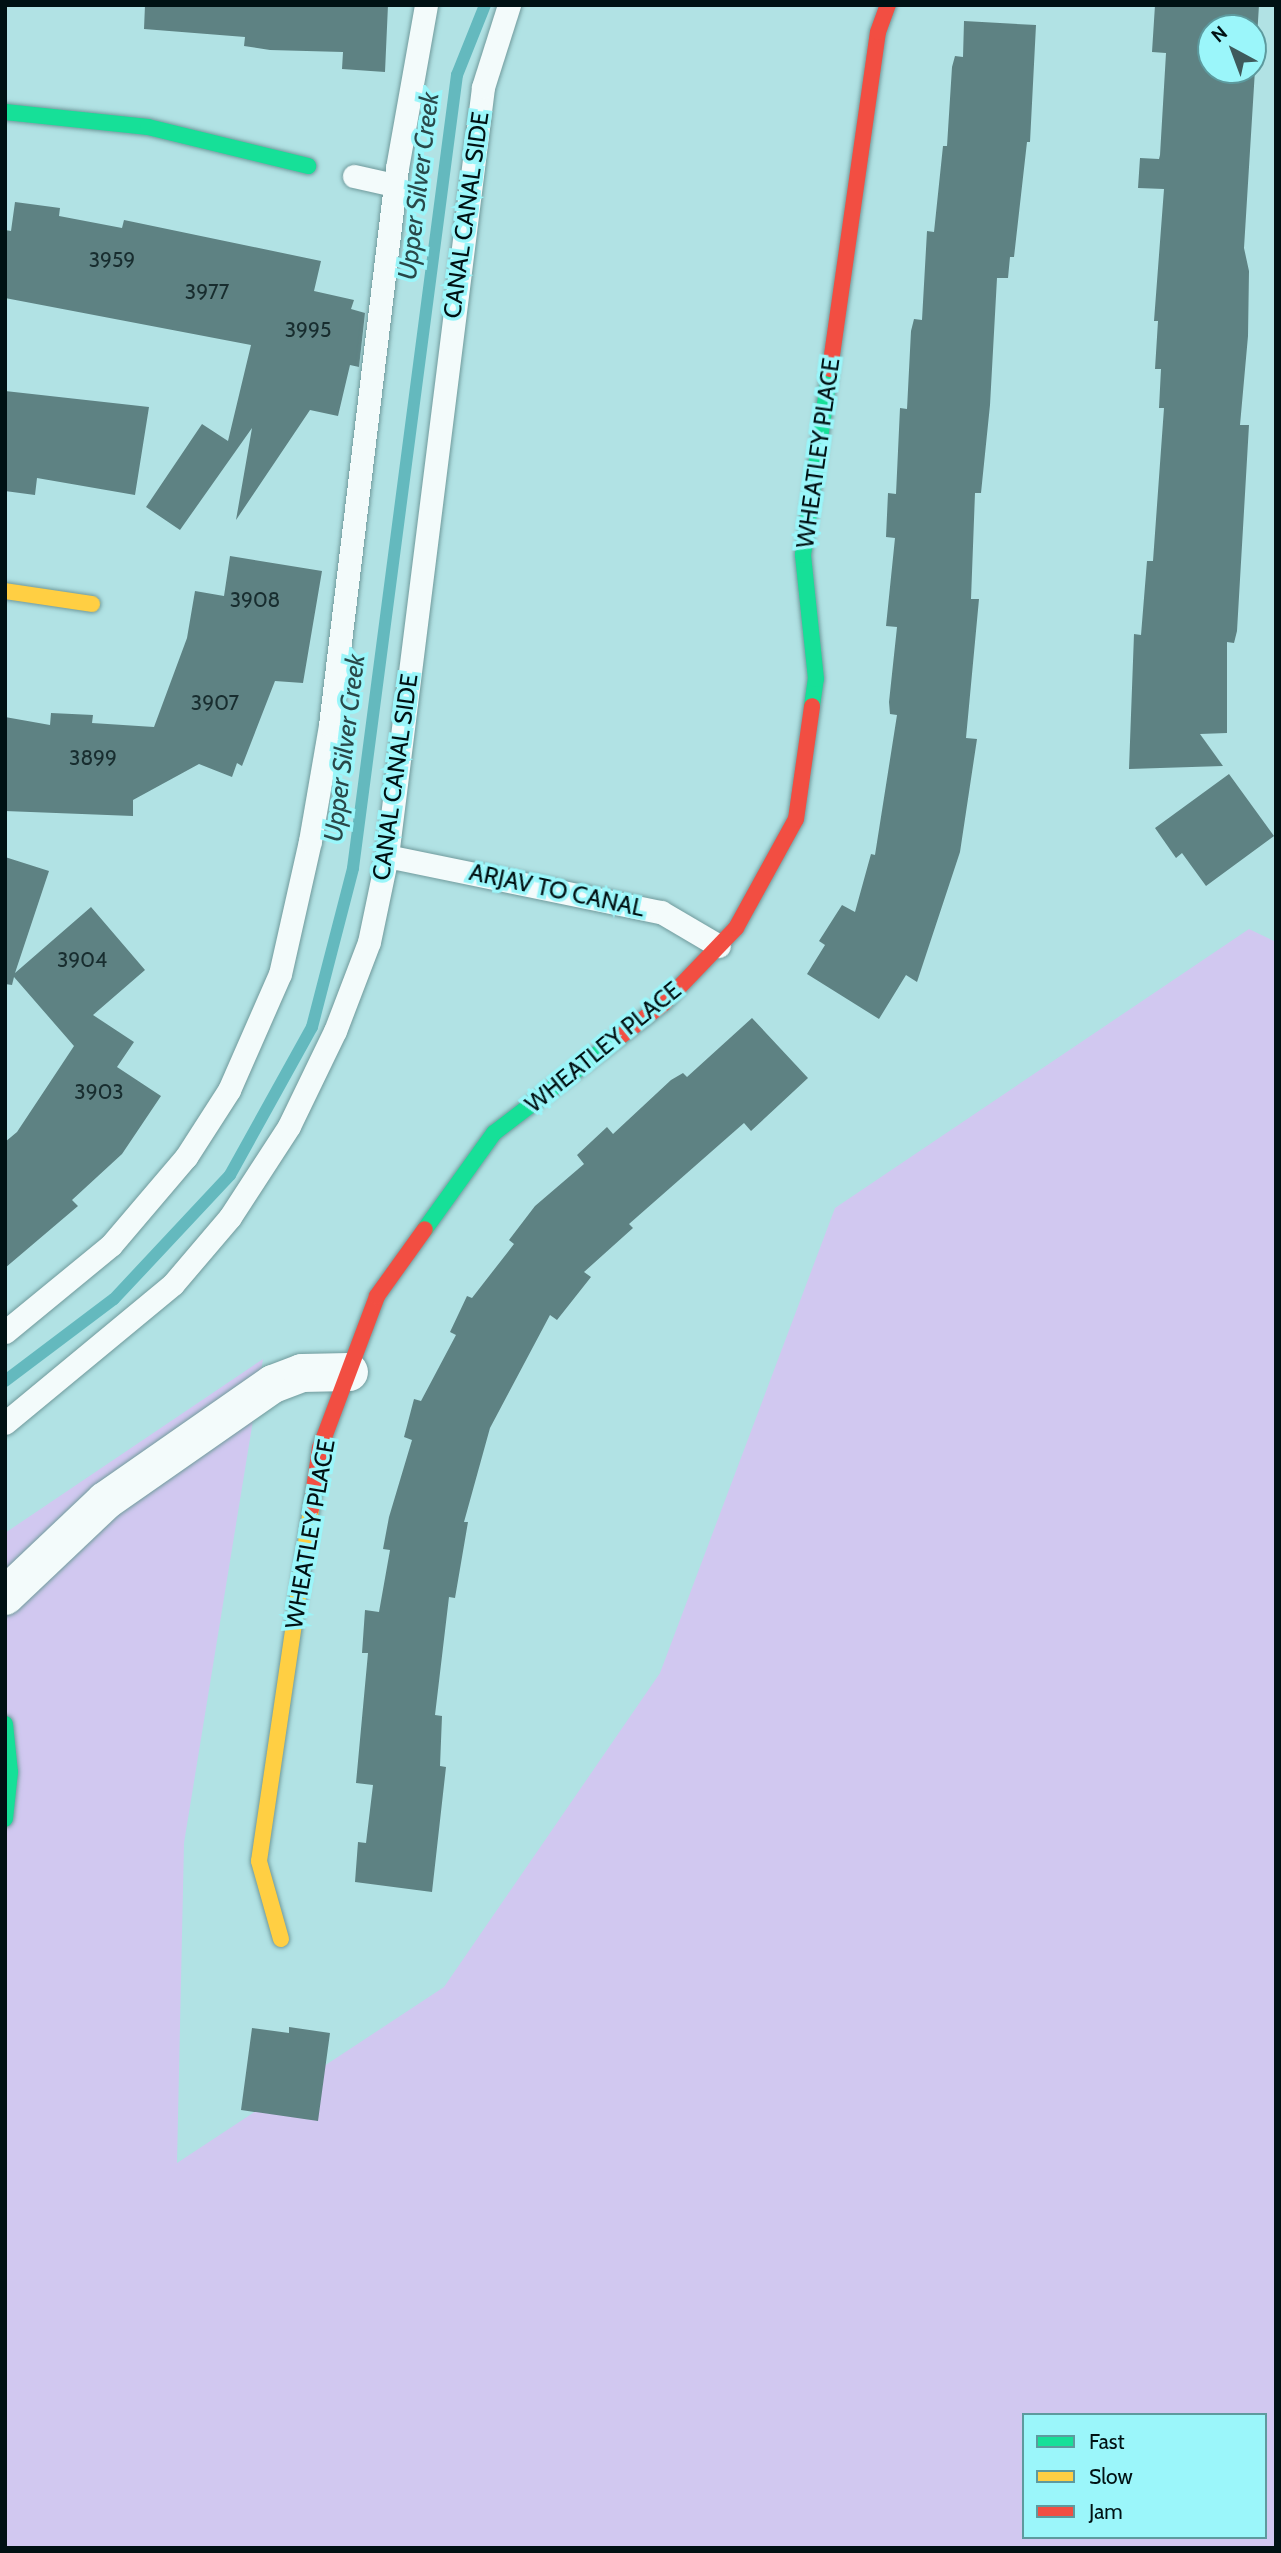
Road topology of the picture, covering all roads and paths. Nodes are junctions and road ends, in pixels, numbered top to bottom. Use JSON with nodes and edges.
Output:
{"nodes":[{"id":1,"x":426,"y":5,"type":"edge"},
{"id":2,"x":509,"y":5,"type":"edge"},
{"id":3,"x":888,"y":5,"type":"edge"},
{"id":4,"x":5,"y":112,"type":"edge"},
{"id":5,"x":308,"y":166,"type":"dead end"},
{"id":6,"x":354,"y":176,"type":"dead end"},
{"id":7,"x":394,"y":185,"type":"junction"},
{"id":8,"x":5,"y":591,"type":"edge"},
{"id":9,"x":92,"y":604,"type":"dead end"},
{"id":10,"x":387,"y":856,"type":"junction"},
{"id":11,"x":719,"y":946,"type":"junction"},
{"id":12,"x":5,"y":1332,"type":"edge"},
{"id":13,"x":349,"y":1372,"type":"junction"},
{"id":14,"x":5,"y":1423,"type":"edge"},
{"id":15,"x":5,"y":1596,"type":"edge"},
{"id":16,"x":5,"y":1724,"type":"edge"},
{"id":17,"x":5,"y":1819,"type":"edge"},
{"id":18,"x":281,"y":1939,"type":"dead end"}],
"edges":[{"from":1,"to":7,"type":"lane"},
{"from":2,"to":10,"type":"lane","name":"CANAL CANAL SIDE"},
{"from":3,"to":11,"type":"street","name":"WHEATLEY PLACE"},
{"from":4,"to":5,"type":"street"},
{"from":6,"to":7,"type":"lane"},
{"from":7,"to":12,"type":"lane"},
{"from":8,"to":9,"type":"street"},
{"from":10,"to":11,"type":"lane","name":"ARJAV TO CANAL"},
{"from":10,"to":14,"type":"lane","name":"CANAL CANAL SIDE"},
{"from":11,"to":13,"type":"street","name":"WHEATLEY PLACE"},
{"from":13,"to":15,"type":"street"},
{"from":13,"to":18,"type":"street","name":"WHEATLEY PLACE"},
{"from":16,"to":17,"type":"street"}]}
